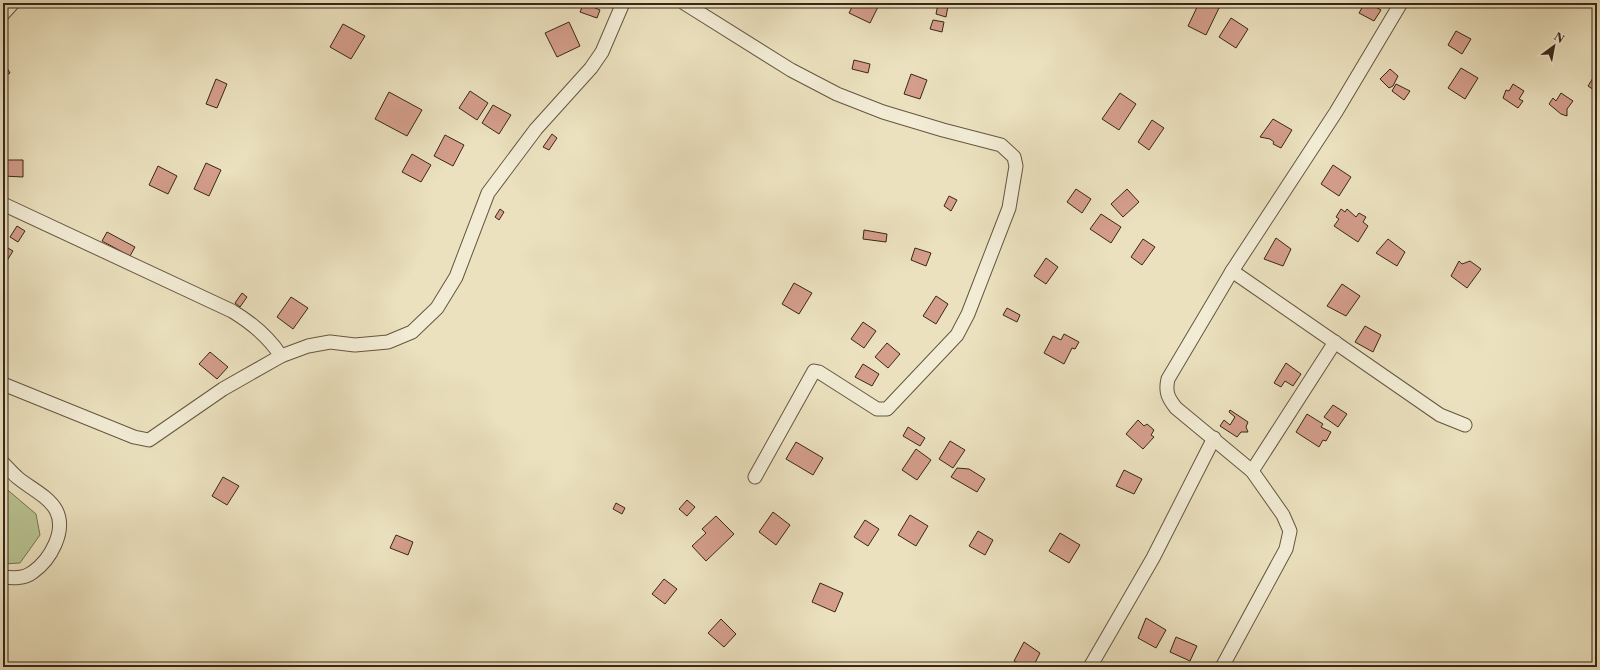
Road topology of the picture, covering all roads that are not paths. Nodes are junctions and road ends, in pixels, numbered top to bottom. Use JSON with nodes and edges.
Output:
{"nodes":[{"id":1,"x":13,"y":3,"type":"edge"},
{"id":2,"x":623,"y":3,"type":"edge"},
{"id":3,"x":684,"y":3,"type":"edge"},
{"id":4,"x":1400,"y":3,"type":"edge"},
{"id":5,"x":3,"y":14,"type":"edge"},
{"id":6,"x":3,"y":204,"type":"edge"},
{"id":7,"x":1232,"y":271,"type":"junction"},
{"id":8,"x":1335,"y":342,"type":"junction"},
{"id":9,"x":281,"y":356,"type":"junction"},
{"id":10,"x":3,"y":384,"type":"edge"},
{"id":11,"x":1466,"y":425,"type":"dead end"},
{"id":12,"x":1214,"y":438,"type":"junction"},
{"id":13,"x":3,"y":463,"type":"edge"},
{"id":14,"x":1252,"y":471,"type":"junction"},
{"id":15,"x":755,"y":477,"type":"dead end"},
{"id":16,"x":3,"y":577,"type":"edge"},
{"id":17,"x":1090,"y":667,"type":"edge"},
{"id":18,"x":1222,"y":667,"type":"edge"}],
"edges":[{"from":1,"to":5,"type":"street"},
{"from":2,"to":9,"type":"street"},
{"from":3,"to":15,"type":"street"},
{"from":4,"to":7,"type":"street"},
{"from":6,"to":9,"type":"street"},
{"from":7,"to":8,"type":"street"},
{"from":7,"to":12,"type":"street"},
{"from":8,"to":11,"type":"street"},
{"from":8,"to":14,"type":"street"},
{"from":9,"to":10,"type":"street"},
{"from":12,"to":14,"type":"street"},
{"from":12,"to":17,"type":"street"},
{"from":13,"to":16,"type":"street"},
{"from":14,"to":18,"type":"street"}]}
